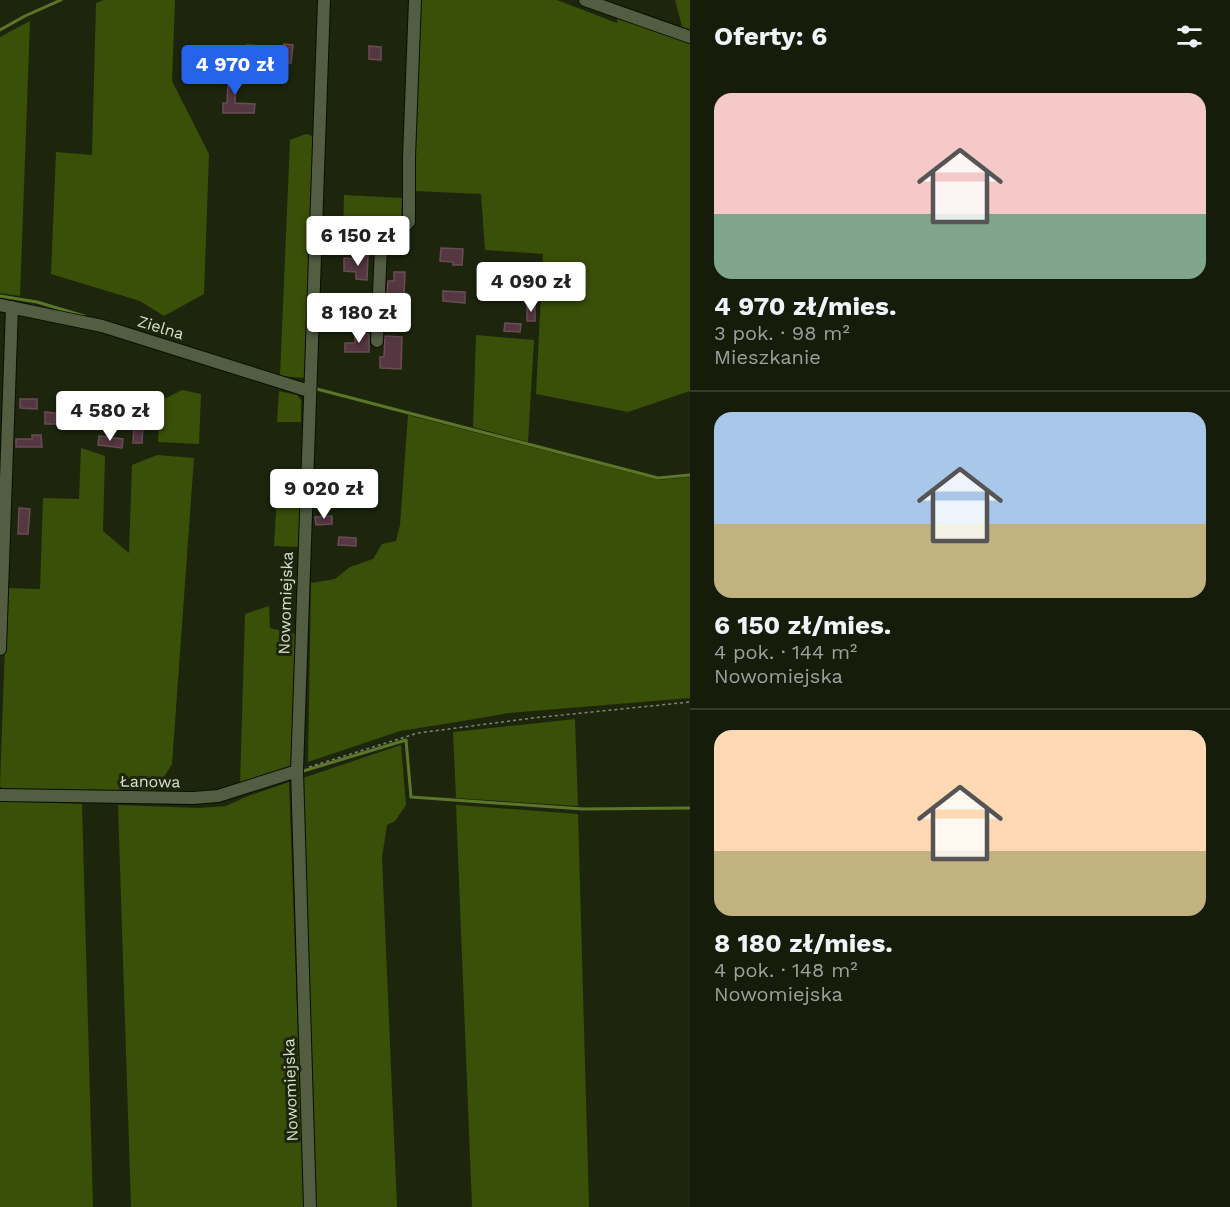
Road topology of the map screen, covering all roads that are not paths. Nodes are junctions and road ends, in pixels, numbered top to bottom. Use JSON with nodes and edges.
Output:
{"nodes":[{"id":1,"x":324,"y":0,"type":"edge"},
{"id":2,"x":415,"y":0,"type":"edge"},
{"id":3,"x":585,"y":0,"type":"edge"},
{"id":4,"x":690,"y":36,"type":"edge"},
{"id":5,"x":6,"y":307,"type":"edge"},
{"id":6,"x":377,"y":341,"type":"dead end"},
{"id":7,"x":309,"y":387,"type":"junction"},
{"id":8,"x":0,"y":649,"type":"edge"},
{"id":9,"x":297,"y":774,"type":"junction"},
{"id":10,"x":1,"y":794,"type":"edge"},
{"id":11,"x":310,"y":1207,"type":"edge"}],
"edges":[{"from":1,"to":7,"type":"street","name":"Nowomiejska"},
{"from":2,"to":6,"type":"street"},
{"from":3,"to":4,"type":"street"},
{"from":5,"to":7,"type":"street","name":"Zielna"},
{"from":5,"to":8,"type":"street"},
{"from":7,"to":9,"type":"street","name":"Nowomiejska"},
{"from":9,"to":10,"type":"street","name":"Łanowa"},
{"from":9,"to":11,"type":"street","name":"Nowomiejska"}]}
